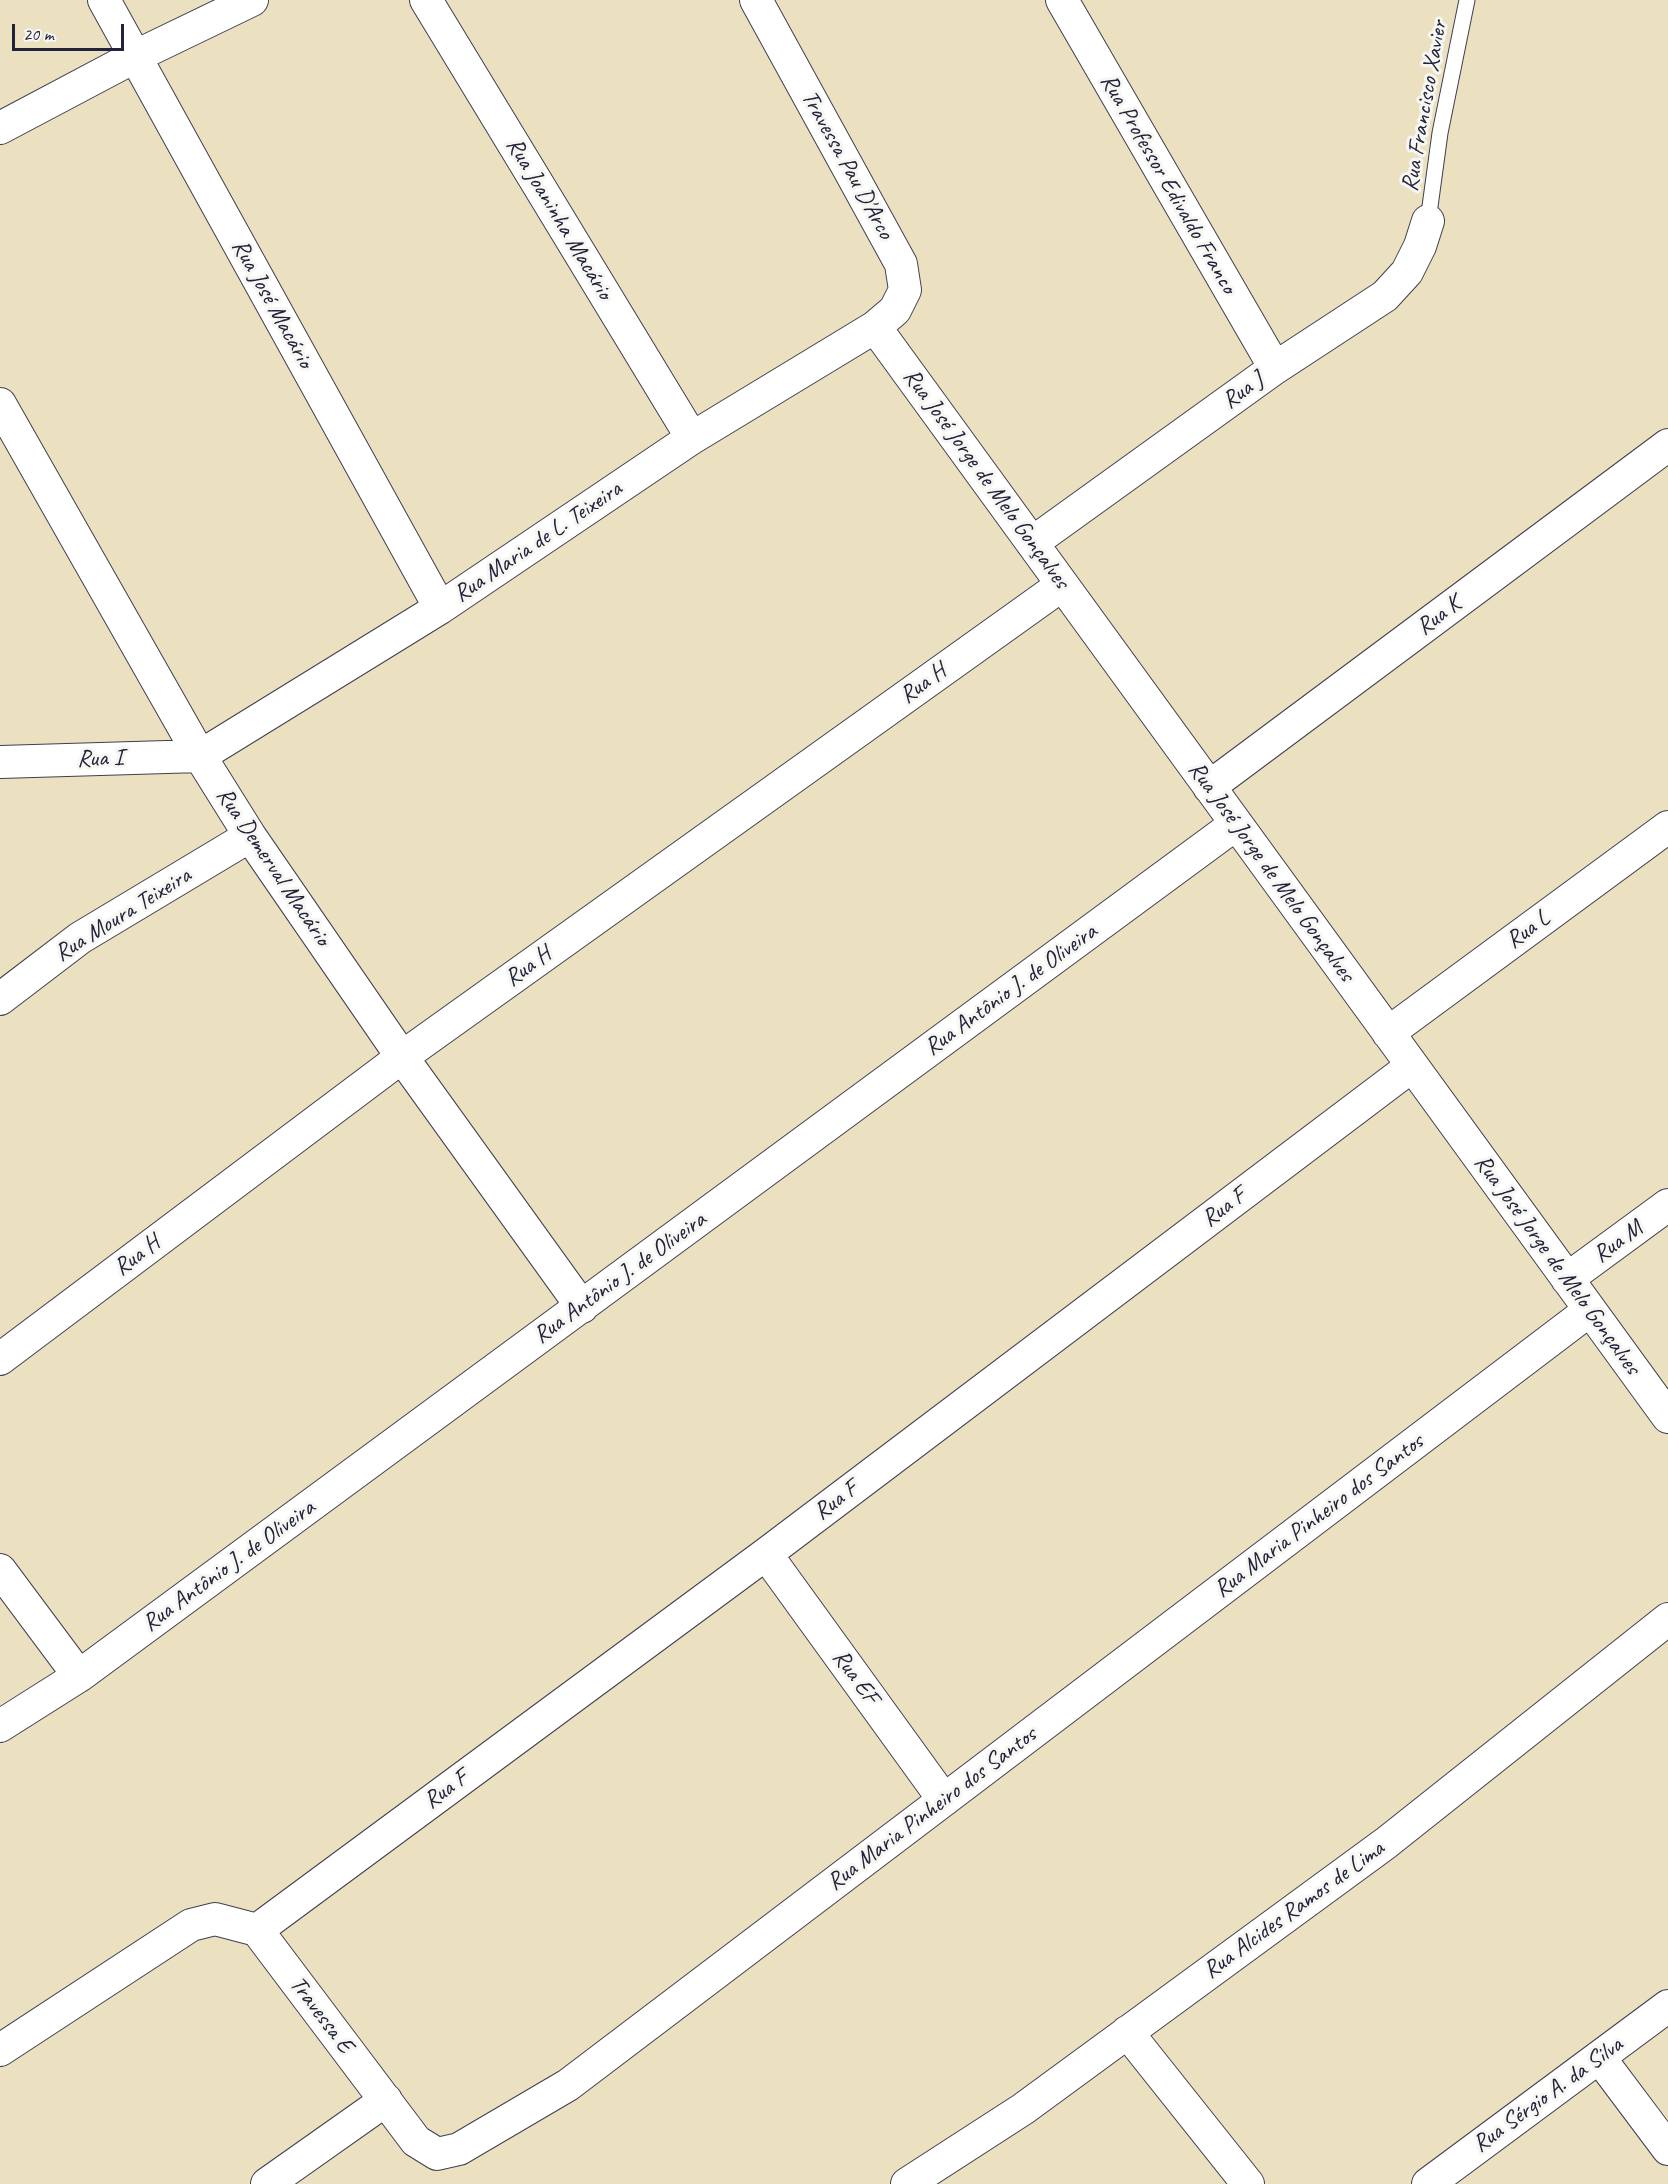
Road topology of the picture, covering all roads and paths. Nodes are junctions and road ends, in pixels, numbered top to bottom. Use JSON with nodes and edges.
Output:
{"nodes":[{"id":1,"x":104,"y":0,"type":"edge"},
{"id":2,"x":252,"y":0,"type":"edge"},
{"id":3,"x":426,"y":0,"type":"edge"},
{"id":4,"x":756,"y":0,"type":"edge"},
{"id":5,"x":1062,"y":0,"type":"edge"},
{"id":6,"x":1467,"y":0,"type":"edge"},
{"id":7,"x":136,"y":56,"type":"junction"},
{"id":8,"x":0,"y":128,"type":"edge"},
{"id":9,"x":1428,"y":221,"type":"joint"},
{"id":10,"x":875,"y":327,"type":"junction"},
{"id":11,"x":1275,"y":368,"type":"junction"},
{"id":12,"x":0,"y":404,"type":"edge"},
{"id":13,"x":692,"y":438,"type":"junction"},
{"id":14,"x":1668,"y":445,"type":"edge"},
{"id":15,"x":1032,"y":543,"type":"junction"},
{"id":16,"x":1062,"y":585,"type":"junction"},
{"id":17,"x":440,"y":608,"type":"junction"},
{"id":18,"x":200,"y":756,"type":"junction"},
{"id":19,"x":0,"y":762,"type":"edge"},
{"id":20,"x":1209,"y":788,"type":"junction"},
{"id":21,"x":1236,"y":824,"type":"junction"},
{"id":22,"x":1668,"y":826,"type":"edge"},
{"id":23,"x":250,"y":836,"type":"junction"},
{"id":24,"x":0,"y":999,"type":"edge"},
{"id":25,"x":1388,"y":1033,"type":"junction"},
{"id":26,"x":402,"y":1057,"type":"junction"},
{"id":27,"x":1412,"y":1066,"type":"junction"},
{"id":28,"x":1668,"y":1205,"type":"edge"},
{"id":29,"x":1567,"y":1279,"type":"junction"},
{"id":30,"x":582,"y":1307,"type":"junction"},
{"id":31,"x":1590,"y":1310,"type":"junction"},
{"id":32,"x":0,"y":1359,"type":"edge"},
{"id":33,"x":1668,"y":1417,"type":"edge"},
{"id":34,"x":766,"y":1554,"type":"junction"},
{"id":35,"x":0,"y":1570,"type":"edge"},
{"id":36,"x":1668,"y":1619,"type":"edge"},
{"id":37,"x":79,"y":1676,"type":"junction"},
{"id":38,"x":0,"y":1726,"type":"edge"},
{"id":39,"x":944,"y":1800,"type":"junction"},
{"id":40,"x":257,"y":1930,"type":"junction"},
{"id":41,"x":1668,"y":2006,"type":"edge"},
{"id":42,"x":1127,"y":2032,"type":"junction"},
{"id":43,"x":0,"y":2050,"type":"edge"},
{"id":44,"x":1599,"y":2057,"type":"junction"},
{"id":45,"x":386,"y":2100,"type":"junction"},
{"id":46,"x":1668,"y":2150,"type":"edge"},
{"id":47,"x":267,"y":2184,"type":"edge"},
{"id":48,"x":907,"y":2184,"type":"edge"},
{"id":49,"x":1248,"y":2184,"type":"edge"},
{"id":50,"x":1428,"y":2184,"type":"edge"}],
"edges":[{"from":1,"to":7,"type":"street","name":"Rua José Macário"},
{"from":2,"to":7,"type":"street"},
{"from":3,"to":13,"type":"street","name":"Rua Joaninha Macário"},
{"from":4,"to":10,"type":"street","name":"Travessa Pau D'Arco"},
{"from":5,"to":11,"type":"street","name":"Rua Professor Edivaldo Franco"},
{"from":6,"to":9,"type":"lane","name":"Rua Francisco Xavier"},
{"from":7,"to":8,"type":"street"},
{"from":7,"to":17,"type":"street","name":"Rua José Macário"},
{"from":9,"to":11,"type":"street","name":"Rua J"},
{"from":10,"to":13,"type":"street","name":"Rua Maria de L. Teixeira"},
{"from":10,"to":15,"type":"street","name":"Rua José Jorge de Melo Gonçalves"},
{"from":11,"to":15,"type":"street","name":"Rua J"},
{"from":12,"to":18,"type":"street","name":"Rua Demerval Macário"},
{"from":13,"to":17,"type":"street","name":"Rua Maria de L. Teixeira"},
{"from":14,"to":20,"type":"street","name":"Rua K"},
{"from":15,"to":16,"type":"street","name":"Rua José Jorge de Melo Gonçalves"},
{"from":16,"to":20,"type":"street","name":"Rua José Jorge de Melo Gonçalves"},
{"from":16,"to":26,"type":"street","name":"Rua H"},
{"from":17,"to":18,"type":"street","name":"Rua Maria de L. Teixeira"},
{"from":18,"to":19,"type":"street","name":"Rua I"},
{"from":18,"to":23,"type":"street","name":"Rua Demerval Macário"},
{"from":20,"to":21,"type":"street","name":"Rua José Jorge de Melo Gonçalves"},
{"from":21,"to":25,"type":"street","name":"Rua José Jorge de Melo Gonçalves"},
{"from":21,"to":30,"type":"street","name":"Rua Antônio J. de Oliveira"},
{"from":22,"to":25,"type":"street","name":"Rua L"},
{"from":23,"to":24,"type":"street","name":"Rua Moura Teixeira"},
{"from":23,"to":26,"type":"street","name":"Rua Demerval Macário"},
{"from":25,"to":27,"type":"street","name":"Rua José Jorge de Melo Gonçalves"},
{"from":26,"to":30,"type":"street","name":"Rua Demerval Macário"},
{"from":26,"to":32,"type":"street","name":"Rua H"},
{"from":27,"to":29,"type":"street","name":"Rua José Jorge de Melo Gonçalves"},
{"from":27,"to":34,"type":"street","name":"Rua F"},
{"from":28,"to":29,"type":"street","name":"Rua M"},
{"from":29,"to":31,"type":"street","name":"Rua José Jorge de Melo Gonçalves"},
{"from":30,"to":37,"type":"street","name":"Rua Antônio J. de Oliveira"},
{"from":31,"to":33,"type":"street","name":"Rua José Jorge de Melo Gonçalves"},
{"from":31,"to":39,"type":"street","name":"Rua Maria Pinheiro dos Santos"},
{"from":34,"to":39,"type":"street","name":"Rua EF"},
{"from":34,"to":40,"type":"street","name":"Rua F"},
{"from":35,"to":37,"type":"street"},
{"from":36,"to":42,"type":"street","name":"Rua Alcides Ramos de Lima"},
{"from":37,"to":38,"type":"street","name":"Rua Antônio J. de Oliveira"},
{"from":39,"to":45,"type":"street","name":"Rua Maria Pinheiro dos Santos"},
{"from":40,"to":43,"type":"street"},
{"from":40,"to":45,"type":"street","name":"Travessa E"},
{"from":41,"to":44,"type":"street","name":"Rua Sérgio A. da Silva"},
{"from":42,"to":48,"type":"street","name":"Rua Alcides Ramos de Lima"},
{"from":42,"to":49,"type":"street"},
{"from":44,"to":46,"type":"street"},
{"from":44,"to":50,"type":"street","name":"Rua Sérgio A. da Silva"},
{"from":45,"to":47,"type":"street"}]}
